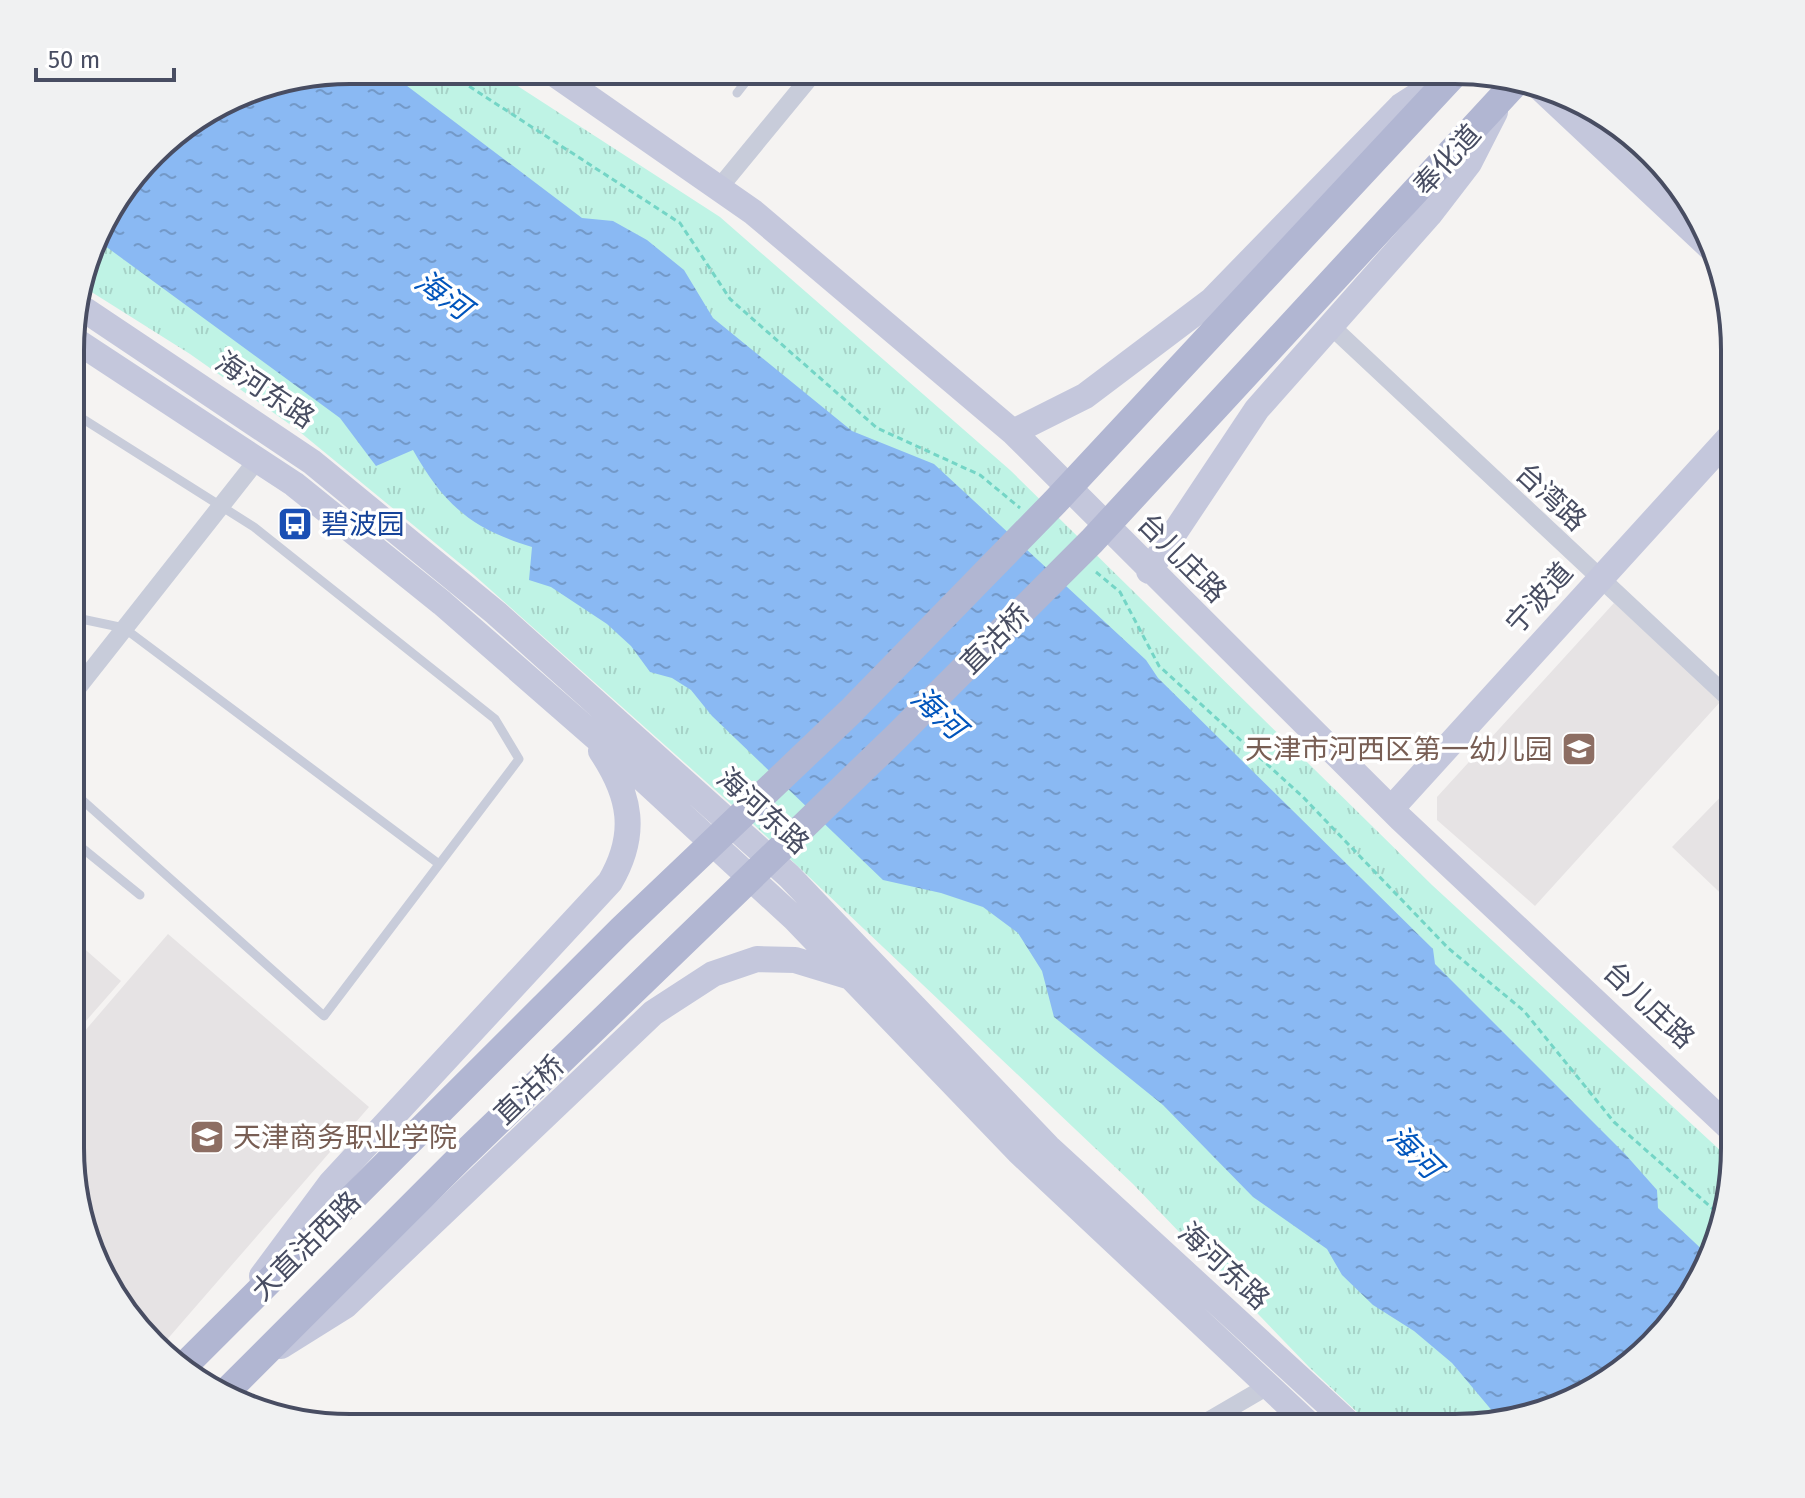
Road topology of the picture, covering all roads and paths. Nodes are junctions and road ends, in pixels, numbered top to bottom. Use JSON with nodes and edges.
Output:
{"nodes":[{"id":1,"x":466,"y":84,"type":"edge"},
{"id":2,"x":569,"y":84,"type":"edge"},
{"id":3,"x":744,"y":84,"type":"edge"},
{"id":4,"x":802,"y":84,"type":"edge"},
{"id":5,"x":1435,"y":85,"type":"edge"},
{"id":6,"x":1444,"y":85,"type":"edge"},
{"id":7,"x":1508,"y":92,"type":"edge"},
{"id":8,"x":737,"y":93,"type":"dead end"},
{"id":9,"x":1557,"y":104,"type":"edge"},
{"id":10,"x":1367,"y":169,"type":"joint"},
{"id":11,"x":719,"y":188,"type":"junction"},
{"id":12,"x":1408,"y":203,"type":"joint"},
{"id":13,"x":1694,"y":232,"type":"edge"},
{"id":14,"x":87,"y":311,"type":"edge"},
{"id":15,"x":1332,"y":327,"type":"junction"},
{"id":16,"x":84,"y":346,"type":"edge"},
{"id":17,"x":84,"y":420,"type":"edge"},
{"id":18,"x":1013,"y":432,"type":"junction"},
{"id":19,"x":1720,"y":447,"type":"edge"},
{"id":20,"x":258,"y":459,"type":"junction"},
{"id":21,"x":219,"y":505,"type":"junction"},
{"id":22,"x":1027,"y":514,"type":"dead end"},
{"id":23,"x":1085,"y":562,"type":"dead end"},
{"id":24,"x":1149,"y":571,"type":"junction"},
{"id":25,"x":1599,"y":580,"type":"junction"},
{"id":26,"x":84,"y":620,"type":"edge"},
{"id":27,"x":124,"y":628,"type":"junction"},
{"id":28,"x":84,"y":679,"type":"edge"},
{"id":29,"x":1720,"y":691,"type":"edge"},
{"id":30,"x":585,"y":728,"type":"junction"},
{"id":31,"x":85,"y":802,"type":"edge"},
{"id":32,"x":1391,"y":809,"type":"junction"},
{"id":33,"x":85,"y":850,"type":"edge"},
{"id":34,"x":439,"y":864,"type":"junction"},
{"id":35,"x":140,"y":895,"type":"dead end"},
{"id":36,"x":851,"y":977,"type":"junction"},
{"id":37,"x":1721,"y":1120,"type":"edge"},
{"id":38,"x":427,"y":1125,"type":"joint"},
{"id":39,"x":461,"y":1157,"type":"joint"},
{"id":40,"x":1714,"y":1209,"type":"edge"},
{"id":41,"x":237,"y":1315,"type":"junction"},
{"id":42,"x":190,"y":1360,"type":"edge"},
{"id":43,"x":254,"y":1363,"type":"junction"},
{"id":44,"x":1268,"y":1386,"type":"junction"},
{"id":45,"x":231,"y":1387,"type":"edge"},
{"id":46,"x":1221,"y":1413,"type":"edge"},
{"id":47,"x":1297,"y":1413,"type":"edge"},
{"id":48,"x":1338,"y":1413,"type":"edge"}],
"edges":[{"from":1,"to":22,"type":"path"},
{"from":2,"to":11,"type":"main road","name":"台儿庄路"},
{"from":3,"to":8,"type":"lane"},
{"from":4,"to":11,"type":"street"},
{"from":5,"to":18,"type":"main road"},
{"from":6,"to":10,"type":"main road","name":"奉化道"},
{"from":7,"to":12,"type":"main road","name":"奉化道"},
{"from":7,"to":15,"type":"main road"},
{"from":9,"to":13,"type":"main road"},
{"from":10,"to":38,"type":"main road","name":"直沽桥"},
{"from":11,"to":18,"type":"main road","name":"台儿庄路"},
{"from":12,"to":39,"type":"main road","name":"直沽桥"},
{"from":14,"to":48,"type":"main road","name":"海河东路"},
{"from":15,"to":24,"type":"main road"},
{"from":15,"to":25,"type":"street","name":"台湾路"},
{"from":16,"to":20,"type":"main road","name":"海河东路"},
{"from":17,"to":21,"type":"lane"},
{"from":18,"to":24,"type":"main road","name":"台儿庄路"},
{"from":19,"to":25,"type":"main road","name":"宁波道"},
{"from":20,"to":21,"type":"street"},
{"from":20,"to":30,"type":"main road","name":"海河东路"},
{"from":21,"to":27,"type":"street"},
{"from":21,"to":34,"type":"lane"},
{"from":23,"to":40,"type":"path"},
{"from":24,"to":32,"type":"main road","name":"台儿庄路"},
{"from":25,"to":29,"type":"street","name":"台湾路"},
{"from":25,"to":32,"type":"main road","name":"宁波道"},
{"from":26,"to":27,"type":"lane"},
{"from":27,"to":28,"type":"street"},
{"from":27,"to":34,"type":"lane"},
{"from":30,"to":36,"type":"main road","name":"海河东路"},
{"from":30,"to":41,"type":"main road"},
{"from":31,"to":34,"type":"lane"},
{"from":32,"to":37,"type":"main road","name":"台儿庄路"},
{"from":33,"to":35,"type":"lane"},
{"from":36,"to":43,"type":"main road"},
{"from":36,"to":44,"type":"main road","name":"海河东路"},
{"from":38,"to":41,"type":"main road","name":"大直沽西路"},
{"from":39,"to":43,"type":"main road","name":"大直沽西路"},
{"from":41,"to":42,"type":"main road","name":"大直沽西路"},
{"from":43,"to":45,"type":"main road","name":"大直沽西路"},
{"from":44,"to":46,"type":"street"},
{"from":44,"to":47,"type":"main road","name":"海河东路"}]}
